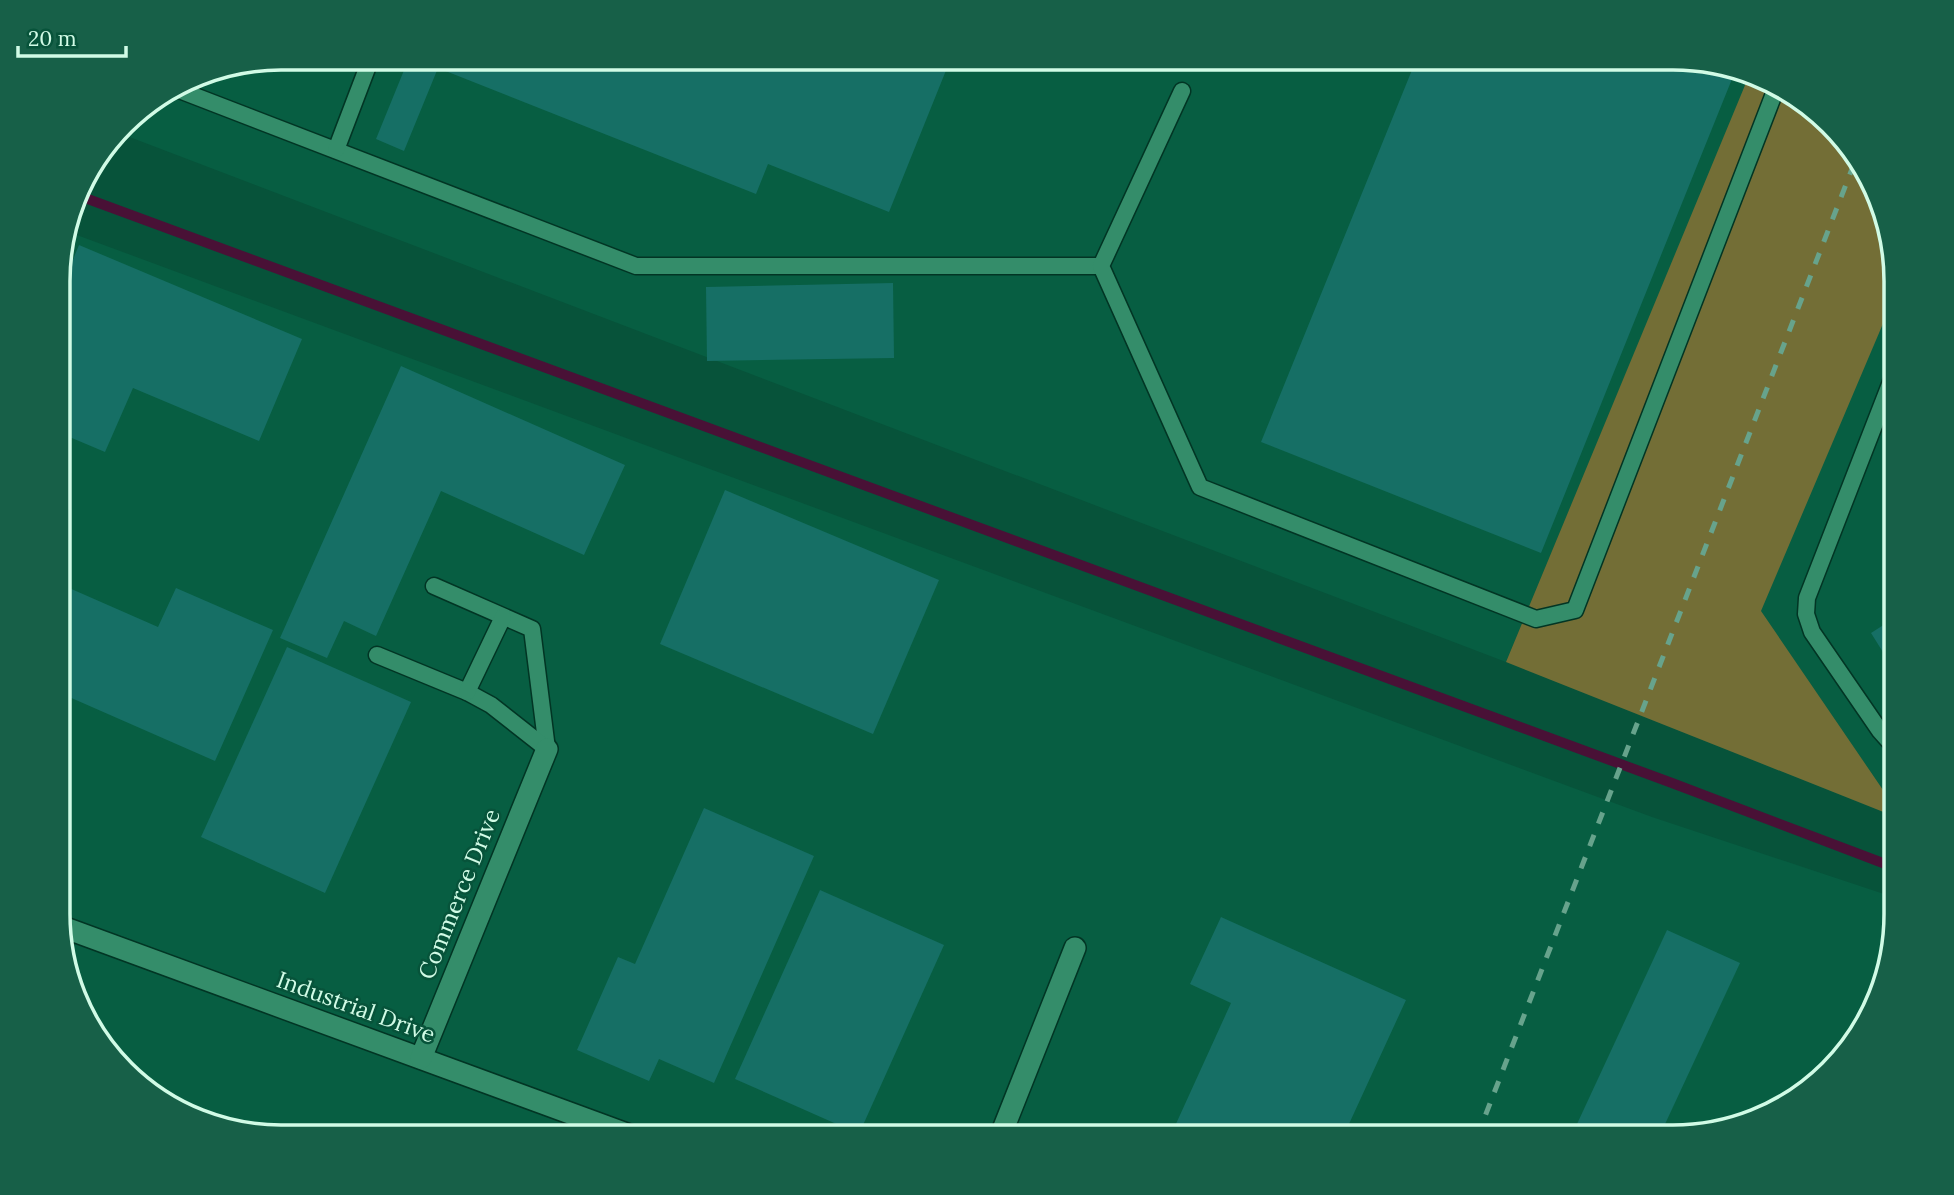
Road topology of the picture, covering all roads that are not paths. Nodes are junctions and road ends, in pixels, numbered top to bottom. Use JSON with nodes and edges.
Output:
{"nodes":[{"id":1,"x":367,"y":70,"type":"edge"},
{"id":2,"x":1182,"y":91,"type":"dead end"},
{"id":3,"x":186,"y":93,"type":"edge"},
{"id":4,"x":1773,"y":95,"type":"edge"},
{"id":5,"x":336,"y":150,"type":"junction"},
{"id":6,"x":1101,"y":266,"type":"junction"},
{"id":7,"x":1884,"y":400,"type":"edge"},
{"id":8,"x":434,"y":586,"type":"dead end"},
{"id":9,"x":503,"y":617,"type":"junction"},
{"id":10,"x":377,"y":655,"type":"dead end"},
{"id":11,"x":467,"y":692,"type":"junction"},
{"id":12,"x":1884,"y":735,"type":"edge"},
{"id":13,"x":547,"y":749,"type":"junction"},
{"id":14,"x":71,"y":930,"type":"edge"},
{"id":15,"x":1075,"y":948,"type":"dead end"},
{"id":16,"x":421,"y":1058,"type":"junction"},
{"id":17,"x":602,"y":1125,"type":"edge"},
{"id":18,"x":1005,"y":1125,"type":"edge"}],
"edges":[{"from":1,"to":5,"type":"lane"},
{"from":2,"to":6,"type":"lane"},
{"from":3,"to":5,"type":"lane"},
{"from":4,"to":6,"type":"lane"},
{"from":5,"to":6,"type":"lane"},
{"from":7,"to":12,"type":"lane"},
{"from":8,"to":9,"type":"lane"},
{"from":9,"to":11,"type":"lane"},
{"from":9,"to":13,"type":"lane"},
{"from":10,"to":11,"type":"lane"},
{"from":11,"to":13,"type":"lane"},
{"from":13,"to":16,"type":"street","name":"Commerce Drive"},
{"from":14,"to":16,"type":"street","name":"Industrial Drive"},
{"from":15,"to":18,"type":"street"},
{"from":16,"to":17,"type":"street","name":"Industrial Drive"}]}
